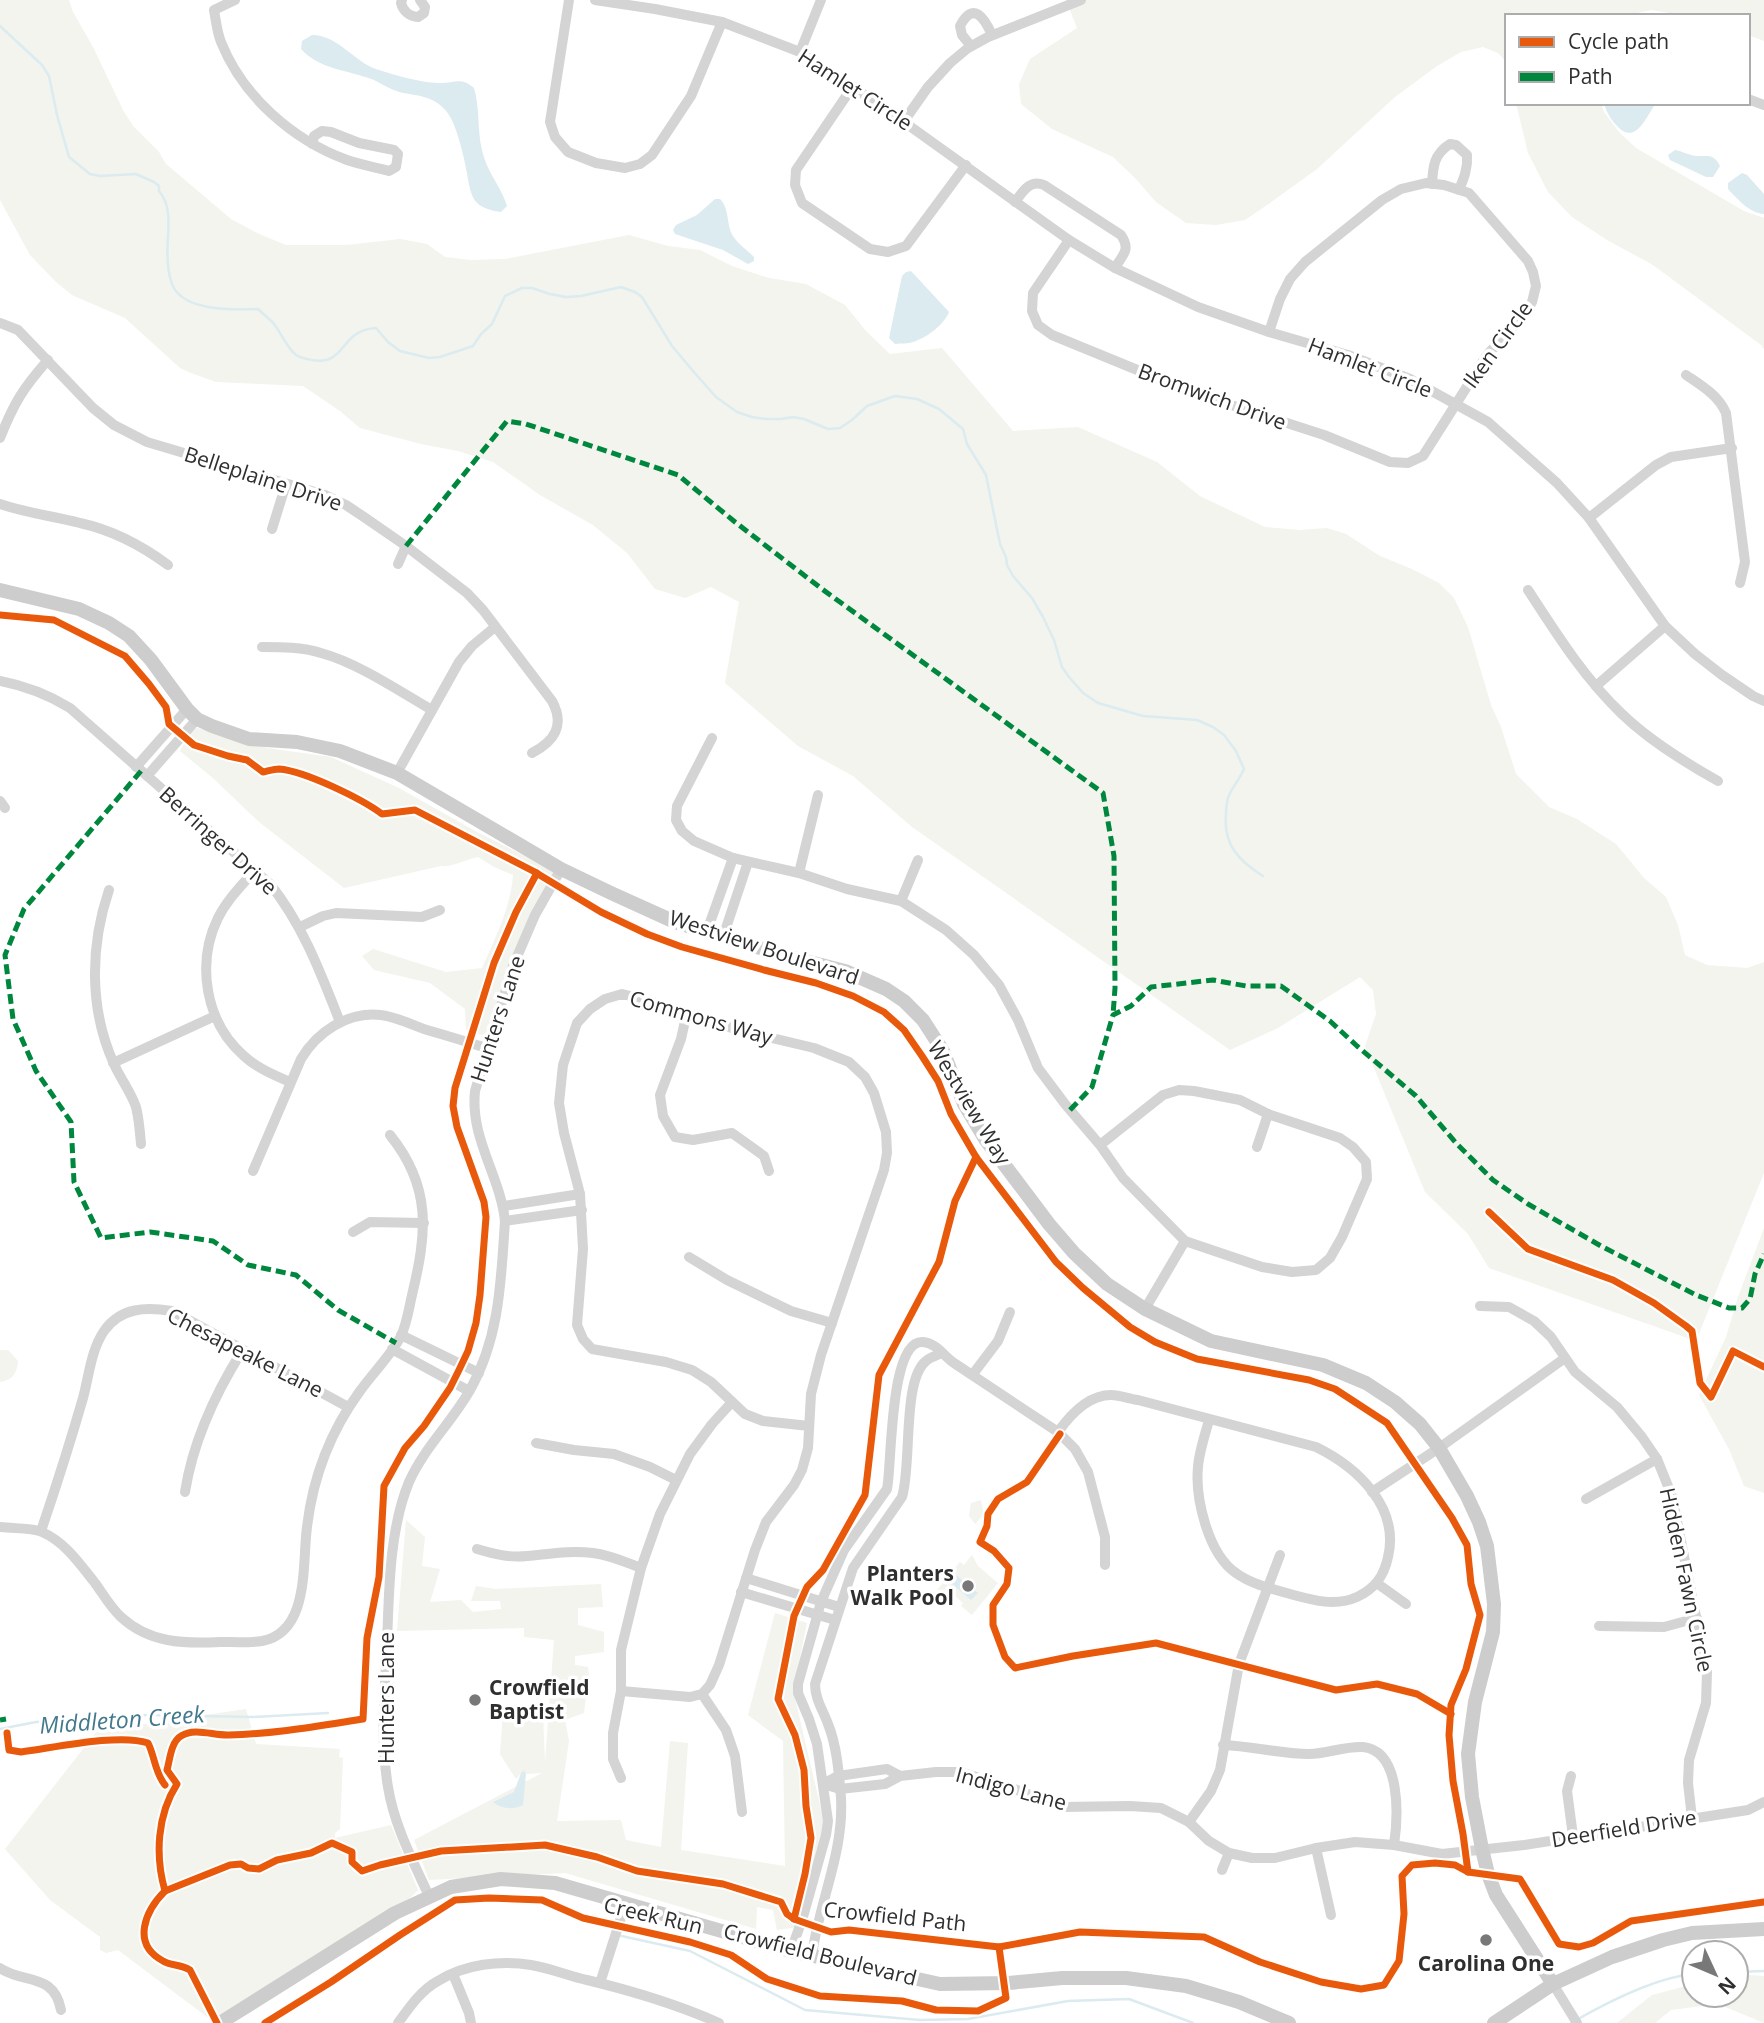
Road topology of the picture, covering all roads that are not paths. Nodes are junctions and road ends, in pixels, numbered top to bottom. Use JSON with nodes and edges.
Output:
{"nodes":[{"id":1,"x":235,"y":0,"type":"edge"},
{"id":2,"x":420,"y":0,"type":"edge"},
{"id":3,"x":569,"y":0,"type":"edge"},
{"id":4,"x":595,"y":0,"type":"edge"},
{"id":5,"x":821,"y":0,"type":"edge"},
{"id":6,"x":1081,"y":0,"type":"edge"},
{"id":7,"x":400,"y":1,"type":"edge"},
{"id":8,"x":212,"y":5,"type":"edge"},
{"id":9,"x":656,"y":5,"type":"edge"},
{"id":10,"x":722,"y":22,"type":"junction"},
{"id":11,"x":992,"y":35,"type":"junction"},
{"id":12,"x":971,"y":46,"type":"junction"},
{"id":13,"x":800,"y":52,"type":"junction"},
{"id":14,"x":853,"y":86,"type":"junction"},
{"id":15,"x":904,"y":121,"type":"junction"},
{"id":16,"x":359,"y":143,"type":"junction"},
{"id":17,"x":312,"y":144,"type":"junction"},
{"id":18,"x":352,"y":162,"type":"junction"},
{"id":19,"x":966,"y":165,"type":"junction"},
{"id":20,"x":1432,"y":184,"type":"junction"},
{"id":21,"x":1459,"y":190,"type":"junction"},
{"id":22,"x":1015,"y":202,"type":"junction"},
{"id":23,"x":1069,"y":240,"type":"junction"},
{"id":24,"x":1115,"y":268,"type":"junction"},
{"id":25,"x":0,"y":323,"type":"edge"},
{"id":26,"x":1269,"y":332,"type":"junction"},
{"id":27,"x":48,"y":360,"type":"junction"},
{"id":28,"x":1686,"y":375,"type":"dead end"},
{"id":29,"x":1456,"y":404,"type":"junction"},
{"id":30,"x":0,"y":438,"type":"edge"},
{"id":31,"x":1732,"y":448,"type":"junction"},
{"id":32,"x":286,"y":484,"type":"junction"},
{"id":33,"x":0,"y":505,"type":"edge"},
{"id":34,"x":1589,"y":518,"type":"junction"},
{"id":35,"x":272,"y":529,"type":"dead end"},
{"id":36,"x":406,"y":546,"type":"junction"},
{"id":37,"x":398,"y":564,"type":"dead end"},
{"id":38,"x":168,"y":565,"type":"dead end"},
{"id":39,"x":1740,"y":583,"type":"dead end"},
{"id":40,"x":0,"y":590,"type":"edge"},
{"id":41,"x":1528,"y":590,"type":"dead end"},
{"id":42,"x":1665,"y":626,"type":"junction"},
{"id":43,"x":495,"y":627,"type":"junction"},
{"id":44,"x":262,"y":647,"type":"dead end"},
{"id":45,"x":0,"y":681,"type":"edge"},
{"id":46,"x":1597,"y":686,"type":"junction"},
{"id":47,"x":1764,"y":701,"type":"edge"},
{"id":48,"x":432,"y":710,"type":"junction"},
{"id":49,"x":192,"y":714,"type":"junction"},
{"id":50,"x":712,"y":738,"type":"dead end"},
{"id":51,"x":532,"y":753,"type":"dead end"},
{"id":52,"x":136,"y":766,"type":"junction"},
{"id":53,"x":397,"y":773,"type":"junction"},
{"id":54,"x":147,"y":776,"type":"junction"},
{"id":55,"x":1718,"y":781,"type":"dead end"},
{"id":56,"x":818,"y":795,"type":"dead end"},
{"id":57,"x":733,"y":858,"type":"junction"},
{"id":58,"x":918,"y":860,"type":"dead end"},
{"id":59,"x":748,"y":862,"type":"junction"},
{"id":60,"x":561,"y":869,"type":"junction"},
{"id":61,"x":254,"y":871,"type":"junction"},
{"id":62,"x":799,"y":873,"type":"junction"},
{"id":63,"x":109,"y":890,"type":"dead end"},
{"id":64,"x":901,"y":901,"type":"junction"},
{"id":65,"x":440,"y":910,"type":"dead end"},
{"id":66,"x":300,"y":927,"type":"junction"},
{"id":67,"x":707,"y":931,"type":"junction"},
{"id":68,"x":723,"y":937,"type":"junction"},
{"id":69,"x":687,"y":1012,"type":"junction"},
{"id":70,"x":215,"y":1016,"type":"junction"},
{"id":71,"x":340,"y":1022,"type":"junction"},
{"id":72,"x":489,"y":1049,"type":"junction"},
{"id":73,"x":113,"y":1063,"type":"junction"},
{"id":74,"x":290,"y":1082,"type":"junction"},
{"id":75,"x":1268,"y":1114,"type":"junction"},
{"id":76,"x":390,"y":1135,"type":"dead end"},
{"id":77,"x":141,"y":1144,"type":"dead end"},
{"id":78,"x":1100,"y":1145,"type":"junction"},
{"id":79,"x":1257,"y":1146,"type":"dead end"},
{"id":80,"x":254,"y":1171,"type":"dead end"},
{"id":81,"x":769,"y":1171,"type":"dead end"},
{"id":82,"x":580,"y":1194,"type":"junction"},
{"id":83,"x":504,"y":1206,"type":"junction"},
{"id":84,"x":582,"y":1210,"type":"junction"},
{"id":85,"x":505,"y":1221,"type":"junction"},
{"id":86,"x":424,"y":1223,"type":"junction"},
{"id":87,"x":353,"y":1231,"type":"dead end"},
{"id":88,"x":1185,"y":1241,"type":"junction"},
{"id":89,"x":689,"y":1257,"type":"dead end"},
{"id":90,"x":1480,"y":1306,"type":"dead end"},
{"id":91,"x":1144,"y":1309,"type":"junction"},
{"id":92,"x":1010,"y":1312,"type":"dead end"},
{"id":93,"x":832,"y":1323,"type":"junction"},
{"id":94,"x":401,"y":1335,"type":"junction"},
{"id":95,"x":392,"y":1349,"type":"junction"},
{"id":96,"x":242,"y":1351,"type":"junction"},
{"id":97,"x":941,"y":1353,"type":"junction"},
{"id":98,"x":1565,"y":1358,"type":"junction"},
{"id":99,"x":479,"y":1373,"type":"junction"},
{"id":100,"x":973,"y":1374,"type":"junction"},
{"id":101,"x":469,"y":1391,"type":"junction"},
{"id":102,"x":732,"y":1402,"type":"junction"},
{"id":103,"x":348,"y":1407,"type":"junction"},
{"id":104,"x":1209,"y":1420,"type":"junction"},
{"id":105,"x":809,"y":1426,"type":"junction"},
{"id":106,"x":1058,"y":1432,"type":"junction"},
{"id":107,"x":536,"y":1443,"type":"dead end"},
{"id":108,"x":1439,"y":1448,"type":"junction"},
{"id":109,"x":1657,"y":1459,"type":"junction"},
{"id":110,"x":676,"y":1480,"type":"junction"},
{"id":111,"x":185,"y":1492,"type":"dead end"},
{"id":112,"x":1372,"y":1492,"type":"junction"},
{"id":113,"x":1586,"y":1499,"type":"dead end"},
{"id":114,"x":879,"y":1501,"type":"junction"},
{"id":115,"x":893,"y":1510,"type":"junction"},
{"id":116,"x":0,"y":1527,"type":"edge"},
{"id":117,"x":859,"y":1530,"type":"junction"},
{"id":118,"x":41,"y":1531,"type":"junction"},
{"id":119,"x":873,"y":1539,"type":"junction"},
{"id":120,"x":477,"y":1549,"type":"dead end"},
{"id":121,"x":1280,"y":1555,"type":"dead end"},
{"id":122,"x":1105,"y":1565,"type":"dead end"},
{"id":123,"x":641,"y":1568,"type":"junction"},
{"id":124,"x":746,"y":1578,"type":"junction"},
{"id":125,"x":1378,"y":1584,"type":"junction"},
{"id":126,"x":1267,"y":1587,"type":"junction"},
{"id":127,"x":741,"y":1592,"type":"junction"},
{"id":128,"x":821,"y":1602,"type":"junction"},
{"id":129,"x":1406,"y":1604,"type":"dead end"},
{"id":130,"x":839,"y":1607,"type":"junction"},
{"id":131,"x":817,"y":1615,"type":"junction"},
{"id":132,"x":1697,"y":1618,"type":"junction"},
{"id":133,"x":835,"y":1620,"type":"junction"},
{"id":134,"x":1599,"y":1626,"type":"dead end"},
{"id":135,"x":621,"y":1691,"type":"junction"},
{"id":136,"x":702,"y":1694,"type":"junction"},
{"id":137,"x":1223,"y":1745,"type":"junction"},
{"id":138,"x":838,"y":1776,"type":"junction"},
{"id":139,"x":900,"y":1776,"type":"junction"},
{"id":140,"x":1571,"y":1776,"type":"dead end"},
{"id":141,"x":621,"y":1778,"type":"dead end"},
{"id":142,"x":823,"y":1784,"type":"junction"},
{"id":143,"x":840,"y":1789,"type":"junction"},
{"id":144,"x":1764,"y":1802,"type":"edge"},
{"id":145,"x":742,"y":1812,"type":"dead end"},
{"id":146,"x":1692,"y":1818,"type":"junction"},
{"id":147,"x":1189,"y":1822,"type":"junction"},
{"id":148,"x":1573,"y":1836,"type":"junction"},
{"id":149,"x":1394,"y":1845,"type":"junction"},
{"id":150,"x":1316,"y":1847,"type":"junction"},
{"id":151,"x":1482,"y":1849,"type":"junction"},
{"id":152,"x":1229,"y":1853,"type":"junction"},
{"id":153,"x":1222,"y":1870,"type":"dead end"},
{"id":154,"x":429,"y":1896,"type":"junction"},
{"id":155,"x":626,"y":1902,"type":"junction"},
{"id":156,"x":1331,"y":1915,"type":"dead end"},
{"id":157,"x":1764,"y":1929,"type":"edge"},
{"id":158,"x":791,"y":1951,"type":"junction"},
{"id":159,"x":812,"y":1955,"type":"junction"},
{"id":160,"x":0,"y":1968,"type":"edge"},
{"id":161,"x":453,"y":1974,"type":"junction"},
{"id":162,"x":600,"y":1983,"type":"junction"},
{"id":163,"x":1553,"y":1984,"type":"junction"},
{"id":164,"x":61,"y":2010,"type":"dead end"},
{"id":165,"x":1575,"y":2020,"type":"edge"},
{"id":166,"x":220,"y":2023,"type":"edge"},
{"id":167,"x":398,"y":2023,"type":"edge"},
{"id":168,"x":471,"y":2023,"type":"edge"},
{"id":169,"x":719,"y":2023,"type":"edge"},
{"id":170,"x":1289,"y":2023,"type":"edge"},
{"id":171,"x":1494,"y":2023,"type":"edge"}],
"edges":[{"from":1,"to":8,"type":"street"},
{"from":2,"to":7,"type":"street"},
{"from":3,"to":10,"type":"street"},
{"from":4,"to":9,"type":"street","name":"Hamlet Circle"},
{"from":5,"to":13,"type":"street"},
{"from":6,"to":11,"type":"street"},
{"from":8,"to":17,"type":"street"},
{"from":9,"to":10,"type":"street","name":"Hamlet Circle"},
{"from":10,"to":13,"type":"street","name":"Hamlet Circle"},
{"from":11,"to":12,"type":"street"},
{"from":11,"to":12,"type":"street"},
{"from":12,"to":15,"type":"street"},
{"from":13,"to":14,"type":"street","name":"Hamlet Circle"},
{"from":14,"to":15,"type":"street","name":"Hamlet Circle"},
{"from":14,"to":19,"type":"street"},
{"from":15,"to":19,"type":"street","name":"Hamlet Circle"},
{"from":16,"to":17,"type":"street"},
{"from":16,"to":18,"type":"street"},
{"from":16,"to":18,"type":"street"},
{"from":17,"to":18,"type":"street"},
{"from":19,"to":22,"type":"street","name":"Hamlet Circle"},
{"from":20,"to":21,"type":"street","name":"Iken Circle"},
{"from":20,"to":21,"type":"street"},
{"from":20,"to":26,"type":"street","name":"Iken Circle"},
{"from":21,"to":29,"type":"street","name":"Iken Circle"},
{"from":22,"to":23,"type":"street","name":"Hamlet Circle"},
{"from":22,"to":24,"type":"street"},
{"from":23,"to":24,"type":"street","name":"Hamlet Circle"},
{"from":23,"to":29,"type":"street","name":"Bromwich Drive"},
{"from":24,"to":26,"type":"street","name":"Hamlet Circle"},
{"from":25,"to":27,"type":"street","name":"Belleplaine Drive"},
{"from":26,"to":29,"type":"street","name":"Hamlet Circle"},
{"from":27,"to":30,"type":"street"},
{"from":27,"to":32,"type":"street","name":"Belleplaine Drive"},
{"from":28,"to":31,"type":"street"},
{"from":29,"to":34,"type":"street","name":"Hamlet Circle"},
{"from":31,"to":34,"type":"street"},
{"from":31,"to":39,"type":"street"},
{"from":32,"to":35,"type":"street"},
{"from":32,"to":36,"type":"street","name":"Belleplaine Drive"},
{"from":33,"to":38,"type":"street"},
{"from":34,"to":42,"type":"street","name":"Hamlet Circle"},
{"from":36,"to":37,"type":"street"},
{"from":36,"to":43,"type":"street","name":"Belleplaine Drive"},
{"from":40,"to":49,"type":"street"},
{"from":41,"to":46,"type":"street"},
{"from":42,"to":46,"type":"street"},
{"from":42,"to":47,"type":"street","name":"Hamlet Circle"},
{"from":43,"to":48,"type":"street"},
{"from":43,"to":51,"type":"street","name":"Belleplaine Drive"},
{"from":44,"to":48,"type":"street"},
{"from":45,"to":52,"type":"street","name":"Berringer Drive"},
{"from":46,"to":55,"type":"street"},
{"from":48,"to":53,"type":"street"},
{"from":49,"to":52,"type":"street"},
{"from":49,"to":53,"type":"street","name":"Westview Boulevard"},
{"from":49,"to":54,"type":"street"},
{"from":50,"to":57,"type":"street"},
{"from":52,"to":54,"type":"street","name":"Berringer Drive"},
{"from":53,"to":60,"type":"street","name":"Westview Boulevard"},
{"from":54,"to":61,"type":"street","name":"Berringer Drive"},
{"from":56,"to":62,"type":"street"},
{"from":57,"to":59,"type":"street"},
{"from":57,"to":67,"type":"street"},
{"from":58,"to":64,"type":"street"},
{"from":59,"to":62,"type":"street"},
{"from":59,"to":68,"type":"street"},
{"from":60,"to":67,"type":"street","name":"Westview Boulevard"},
{"from":60,"to":72,"type":"street","name":"Hunters Lane"},
{"from":61,"to":66,"type":"street","name":"Berringer Drive"},
{"from":61,"to":70,"type":"street"},
{"from":62,"to":64,"type":"street"},
{"from":63,"to":73,"type":"street"},
{"from":64,"to":78,"type":"street"},
{"from":65,"to":66,"type":"street"},
{"from":66,"to":71,"type":"street","name":"Berringer Drive"},
{"from":67,"to":68,"type":"street","name":"Westview Boulevard"},
{"from":68,"to":91,"type":"street","name":"Westview Boulevard"},
{"from":69,"to":81,"type":"street"},
{"from":69,"to":82,"type":"street","name":"Commons Way"},
{"from":69,"to":93,"type":"street","name":"Commons Way"},
{"from":70,"to":73,"type":"street"},
{"from":70,"to":74,"type":"street"},
{"from":71,"to":72,"type":"street"},
{"from":71,"to":74,"type":"street"},
{"from":72,"to":83,"type":"street","name":"Hunters Lane"},
{"from":73,"to":77,"type":"street"},
{"from":74,"to":80,"type":"street"},
{"from":75,"to":78,"type":"street"},
{"from":75,"to":79,"type":"street"},
{"from":75,"to":88,"type":"street"},
{"from":76,"to":86,"type":"street"},
{"from":78,"to":88,"type":"street"},
{"from":82,"to":83,"type":"street"},
{"from":82,"to":84,"type":"street","name":"Commons Way"},
{"from":83,"to":85,"type":"street","name":"Hunters Lane"},
{"from":84,"to":85,"type":"street"},
{"from":84,"to":102,"type":"street","name":"Commons Way"},
{"from":85,"to":99,"type":"street","name":"Hunters Lane"},
{"from":86,"to":87,"type":"street"},
{"from":86,"to":94,"type":"street"},
{"from":88,"to":91,"type":"street"},
{"from":89,"to":93,"type":"street"},
{"from":90,"to":98,"type":"street","name":"Hidden Fawn Circle"},
{"from":91,"to":108,"type":"street","name":"Westview Boulevard"},
{"from":92,"to":100,"type":"street"},
{"from":93,"to":105,"type":"street","name":"Commons Way"},
{"from":94,"to":95,"type":"street"},
{"from":94,"to":99,"type":"street"},
{"from":95,"to":101,"type":"street"},
{"from":95,"to":103,"type":"street"},
{"from":96,"to":103,"type":"street","name":"Chesapeake Lane"},
{"from":96,"to":111,"type":"street"},
{"from":96,"to":118,"type":"street","name":"Chesapeake Lane"},
{"from":97,"to":100,"type":"street"},
{"from":97,"to":114,"type":"street"},
{"from":97,"to":115,"type":"street"},
{"from":98,"to":108,"type":"street"},
{"from":98,"to":109,"type":"street","name":"Hidden Fawn Circle"},
{"from":99,"to":101,"type":"street","name":"Hunters Lane"},
{"from":100,"to":106,"type":"street"},
{"from":101,"to":154,"type":"street","name":"Hunters Lane"},
{"from":102,"to":105,"type":"street","name":"Commons Way"},
{"from":102,"to":110,"type":"street"},
{"from":103,"to":118,"type":"street"},
{"from":104,"to":106,"type":"street"},
{"from":104,"to":112,"type":"street"},
{"from":104,"to":126,"type":"street"},
{"from":105,"to":124,"type":"street","name":"Commons Way"},
{"from":106,"to":122,"type":"street"},
{"from":107,"to":110,"type":"street"},
{"from":108,"to":112,"type":"street"},
{"from":108,"to":151,"type":"street","name":"Westview Boulevard"},
{"from":109,"to":113,"type":"street"},
{"from":109,"to":132,"type":"street","name":"Hidden Fawn Circle"},
{"from":110,"to":123,"type":"street"},
{"from":112,"to":125,"type":"street"},
{"from":114,"to":115,"type":"street"},
{"from":114,"to":117,"type":"street"},
{"from":115,"to":119,"type":"street"},
{"from":116,"to":118,"type":"street"},
{"from":117,"to":119,"type":"street"},
{"from":117,"to":128,"type":"street"},
{"from":119,"to":130,"type":"street"},
{"from":120,"to":123,"type":"street"},
{"from":121,"to":126,"type":"street"},
{"from":123,"to":135,"type":"street"},
{"from":124,"to":127,"type":"street","name":"Commons Way"},
{"from":124,"to":128,"type":"street"},
{"from":125,"to":126,"type":"street"},
{"from":125,"to":129,"type":"street"},
{"from":126,"to":137,"type":"street"},
{"from":127,"to":131,"type":"street"},
{"from":127,"to":136,"type":"street","name":"Commons Way"},
{"from":128,"to":130,"type":"street"},
{"from":128,"to":131,"type":"street"},
{"from":130,"to":133,"type":"street"},
{"from":131,"to":133,"type":"street"},
{"from":131,"to":142,"type":"street"},
{"from":132,"to":134,"type":"street"},
{"from":132,"to":146,"type":"street","name":"Hidden Fawn Circle"},
{"from":133,"to":138,"type":"street"},
{"from":135,"to":136,"type":"street"},
{"from":135,"to":141,"type":"street"},
{"from":136,"to":145,"type":"street"},
{"from":137,"to":147,"type":"street"},
{"from":137,"to":149,"type":"street"},
{"from":138,"to":139,"type":"street","name":"Indigo Lane"},
{"from":138,"to":142,"type":"street","name":"Indigo Lane"},
{"from":138,"to":143,"type":"street"},
{"from":139,"to":143,"type":"street","name":"Indigo Lane"},
{"from":139,"to":147,"type":"street","name":"Indigo Lane"},
{"from":140,"to":148,"type":"street"},
{"from":142,"to":143,"type":"street","name":"Indigo Lane"},
{"from":142,"to":158,"type":"street"},
{"from":143,"to":159,"type":"street"},
{"from":144,"to":146,"type":"street","name":"Deerfield Drive"},
{"from":146,"to":148,"type":"street","name":"Deerfield Drive"},
{"from":147,"to":152,"type":"street","name":"Indigo Lane"},
{"from":148,"to":151,"type":"street","name":"Deerfield Drive"},
{"from":149,"to":150,"type":"street","name":"Indigo Lane"},
{"from":149,"to":151,"type":"street","name":"Indigo Lane"},
{"from":150,"to":152,"type":"street","name":"Indigo Lane"},
{"from":150,"to":156,"type":"street"},
{"from":151,"to":163,"type":"street","name":"Westview Boulevard"},
{"from":152,"to":153,"type":"street"},
{"from":154,"to":155,"type":"street","name":"Crowfield Boulevard"},
{"from":154,"to":166,"type":"street","name":"Crowfield Boulevard"},
{"from":155,"to":158,"type":"street","name":"Crowfield Boulevard"},
{"from":155,"to":162,"type":"street"},
{"from":157,"to":163,"type":"street"},
{"from":158,"to":159,"type":"street","name":"Crowfield Boulevard"},
{"from":159,"to":170,"type":"street","name":"Crowfield Boulevard"},
{"from":160,"to":164,"type":"street"},
{"from":161,"to":162,"type":"street"},
{"from":161,"to":167,"type":"street"},
{"from":161,"to":168,"type":"street"},
{"from":162,"to":169,"type":"street"},
{"from":163,"to":165,"type":"street"},
{"from":163,"to":171,"type":"street"}]}
